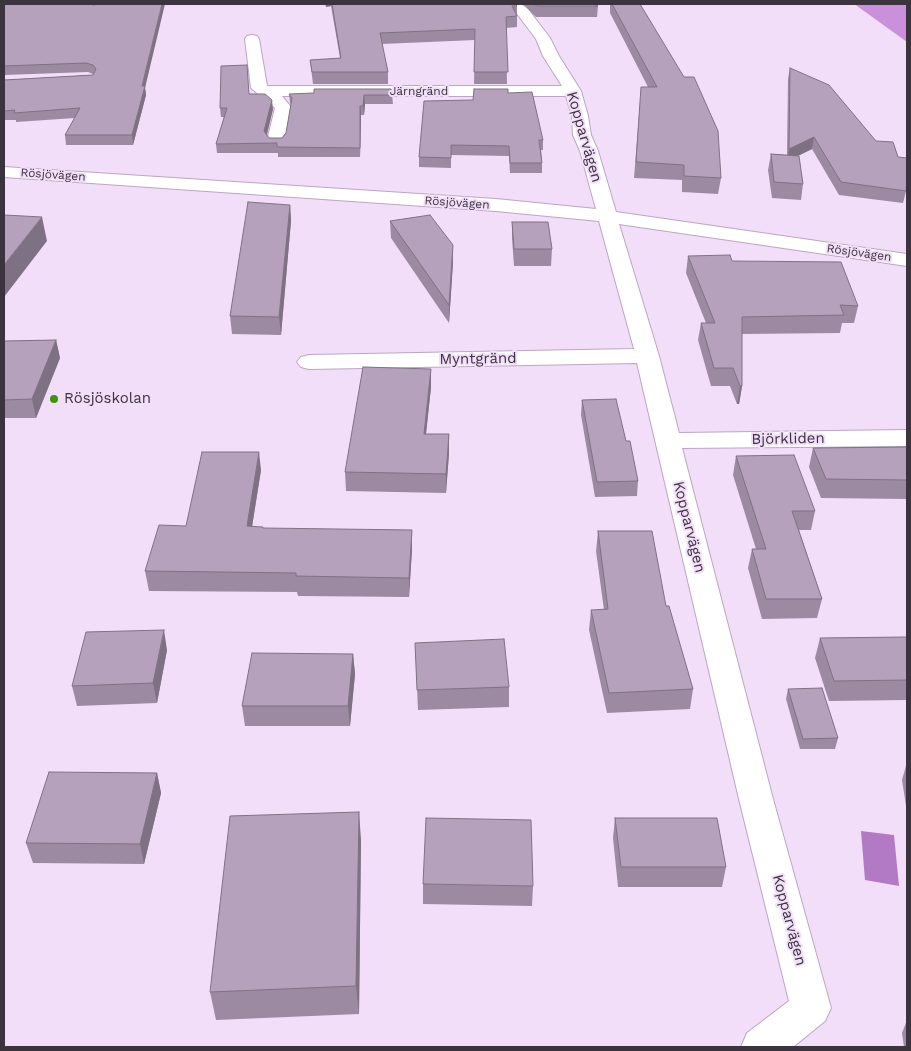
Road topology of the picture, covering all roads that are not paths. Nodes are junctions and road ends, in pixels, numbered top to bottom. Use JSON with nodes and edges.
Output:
{"nodes":[{"id":1,"x":513,"y":4,"type":"edge"},
{"id":2,"x":252,"y":39,"type":"dead end"},
{"id":3,"x":264,"y":91,"type":"junction"},
{"id":4,"x":573,"y":91,"type":"junction"},
{"id":5,"x":276,"y":141,"type":"edge"},
{"id":6,"x":4,"y":172,"type":"edge"},
{"id":7,"x":606,"y":216,"type":"junction"},
{"id":8,"x":907,"y":260,"type":"edge"},
{"id":9,"x":647,"y":356,"type":"junction"},
{"id":10,"x":309,"y":362,"type":"dead end"},
{"id":11,"x":907,"y":438,"type":"edge"},
{"id":12,"x":668,"y":441,"type":"junction"},
{"id":13,"x":762,"y":1047,"type":"edge"}],
"edges":[{"from":1,"to":4,"type":"street","name":"Kopparvägen"},
{"from":2,"to":3,"type":"street"},
{"from":3,"to":4,"type":"street","name":"Järngränd"},
{"from":3,"to":5,"type":"street"},
{"from":4,"to":7,"type":"street","name":"Kopparvägen"},
{"from":6,"to":7,"type":"street","name":"Rösjövägen"},
{"from":7,"to":8,"type":"street","name":"Rösjövägen"},
{"from":7,"to":9,"type":"street","name":"Kopparvägen"},
{"from":9,"to":10,"type":"street","name":"Myntgränd"},
{"from":9,"to":12,"type":"street","name":"Kopparvägen"},
{"from":11,"to":12,"type":"street","name":"Björkliden"},
{"from":12,"to":13,"type":"street","name":"Kopparvägen"}]}
